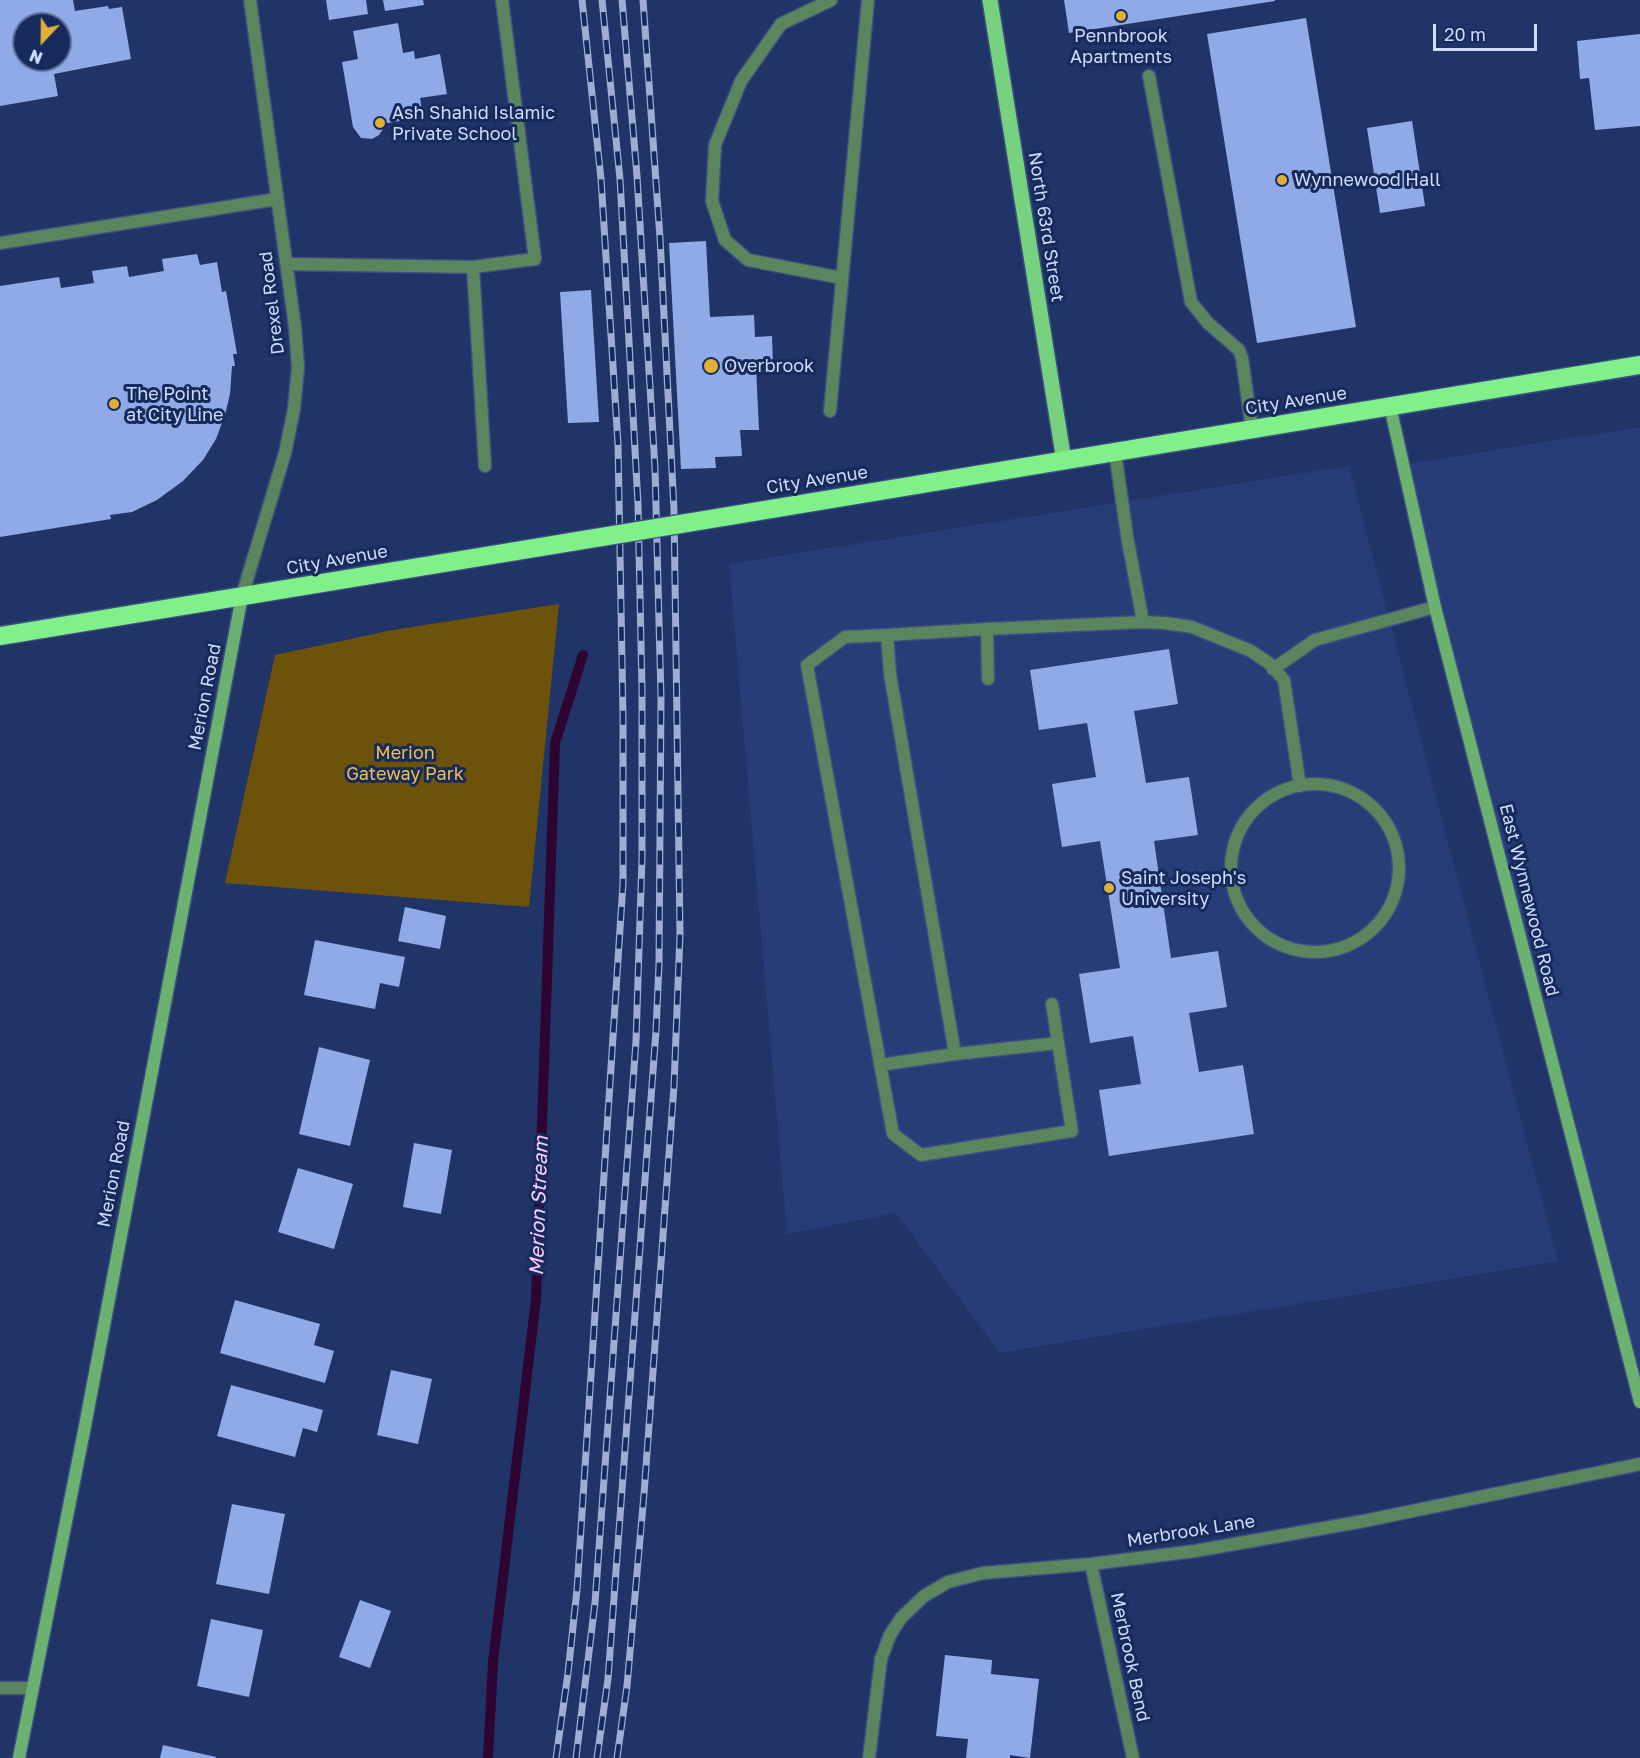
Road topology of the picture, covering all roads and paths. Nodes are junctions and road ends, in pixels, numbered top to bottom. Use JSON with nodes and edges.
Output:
{"nodes":[{"id":1,"x":250,"y":0,"type":"edge"},
{"id":2,"x":502,"y":0,"type":"edge"},
{"id":3,"x":831,"y":0,"type":"edge"},
{"id":4,"x":868,"y":0,"type":"edge"},
{"id":5,"x":990,"y":0,"type":"edge"},
{"id":6,"x":1149,"y":76,"type":"dead end"},
{"id":7,"x":277,"y":199,"type":"junction"},
{"id":8,"x":0,"y":243,"type":"edge"},
{"id":9,"x":287,"y":264,"type":"junction"},
{"id":10,"x":473,"y":267,"type":"junction"},
{"id":11,"x":842,"y":278,"type":"junction"},
{"id":12,"x":1640,"y":365,"type":"edge"},
{"id":13,"x":1390,"y":406,"type":"junction"},
{"id":14,"x":830,"y":411,"type":"dead end"},
{"id":15,"x":1252,"y":430,"type":"junction"},
{"id":16,"x":1115,"y":452,"type":"junction"},
{"id":17,"x":1064,"y":461,"type":"junction"},
{"id":18,"x":485,"y":466,"type":"dead end"},
{"id":19,"x":242,"y":596,"type":"junction"},
{"id":20,"x":1435,"y":607,"type":"junction"},
{"id":21,"x":1143,"y":622,"type":"junction"},
{"id":22,"x":987,"y":629,"type":"junction"},
{"id":23,"x":887,"y":635,"type":"junction"},
{"id":24,"x":0,"y":636,"type":"edge"},
{"id":25,"x":1274,"y":669,"type":"junction"},
{"id":26,"x":988,"y":679,"type":"dead end"},
{"id":27,"x":1300,"y":786,"type":"junction"},
{"id":28,"x":1052,"y":1004,"type":"dead end"},
{"id":29,"x":1058,"y":1042,"type":"junction"},
{"id":30,"x":955,"y":1054,"type":"junction"},
{"id":31,"x":880,"y":1065,"type":"junction"},
{"id":32,"x":1640,"y":1402,"type":"edge"},
{"id":33,"x":1640,"y":1464,"type":"edge"},
{"id":34,"x":1091,"y":1564,"type":"junction"},
{"id":35,"x":0,"y":1688,"type":"edge"},
{"id":36,"x":32,"y":1689,"type":"junction"},
{"id":37,"x":19,"y":1758,"type":"edge"},
{"id":38,"x":869,"y":1758,"type":"edge"},
{"id":39,"x":1133,"y":1758,"type":"edge"}],
"edges":[{"from":1,"to":7,"type":"street","name":"Drexel Road"},
{"from":2,"to":10,"type":"street"},
{"from":3,"to":11,"type":"street"},
{"from":4,"to":11,"type":"street"},
{"from":5,"to":17,"type":"main road","name":"North 63rd Street"},
{"from":6,"to":15,"type":"street"},
{"from":7,"to":8,"type":"street"},
{"from":7,"to":9,"type":"street","name":"Drexel Road"},
{"from":9,"to":10,"type":"street"},
{"from":9,"to":19,"type":"street","name":"Drexel Road"},
{"from":10,"to":18,"type":"street"},
{"from":11,"to":14,"type":"street"},
{"from":12,"to":13,"type":"highway","name":"City Avenue"},
{"from":13,"to":15,"type":"highway","name":"City Avenue"},
{"from":13,"to":20,"type":"street","name":"East Wynnewood Road"},
{"from":15,"to":16,"type":"highway","name":"City Avenue"},
{"from":16,"to":17,"type":"highway","name":"City Avenue"},
{"from":16,"to":21,"type":"street"},
{"from":17,"to":19,"type":"highway","name":"City Avenue","bridge":true},
{"from":19,"to":24,"type":"highway","name":"City Avenue"},
{"from":19,"to":36,"type":"street","name":"Merion Road"},
{"from":20,"to":25,"type":"street"},
{"from":20,"to":32,"type":"street","name":"East Wynnewood Road"},
{"from":21,"to":22,"type":"street"},
{"from":21,"to":25,"type":"street"},
{"from":22,"to":23,"type":"street"},
{"from":22,"to":26,"type":"street"},
{"from":23,"to":30,"type":"street"},
{"from":23,"to":31,"type":"street"},
{"from":25,"to":27,"type":"street"},
{"from":27,"to":27,"type":"street"},
{"from":28,"to":29,"type":"street"},
{"from":29,"to":30,"type":"street"},
{"from":29,"to":31,"type":"street"},
{"from":30,"to":31,"type":"street"},
{"from":33,"to":34,"type":"street","name":"Merbrook Lane"},
{"from":34,"to":38,"type":"street","name":"Merbrook Lane"},
{"from":34,"to":39,"type":"street","name":"Merbrook Bend"},
{"from":35,"to":36,"type":"street"},
{"from":36,"to":37,"type":"street","name":"Merion Road"}]}
